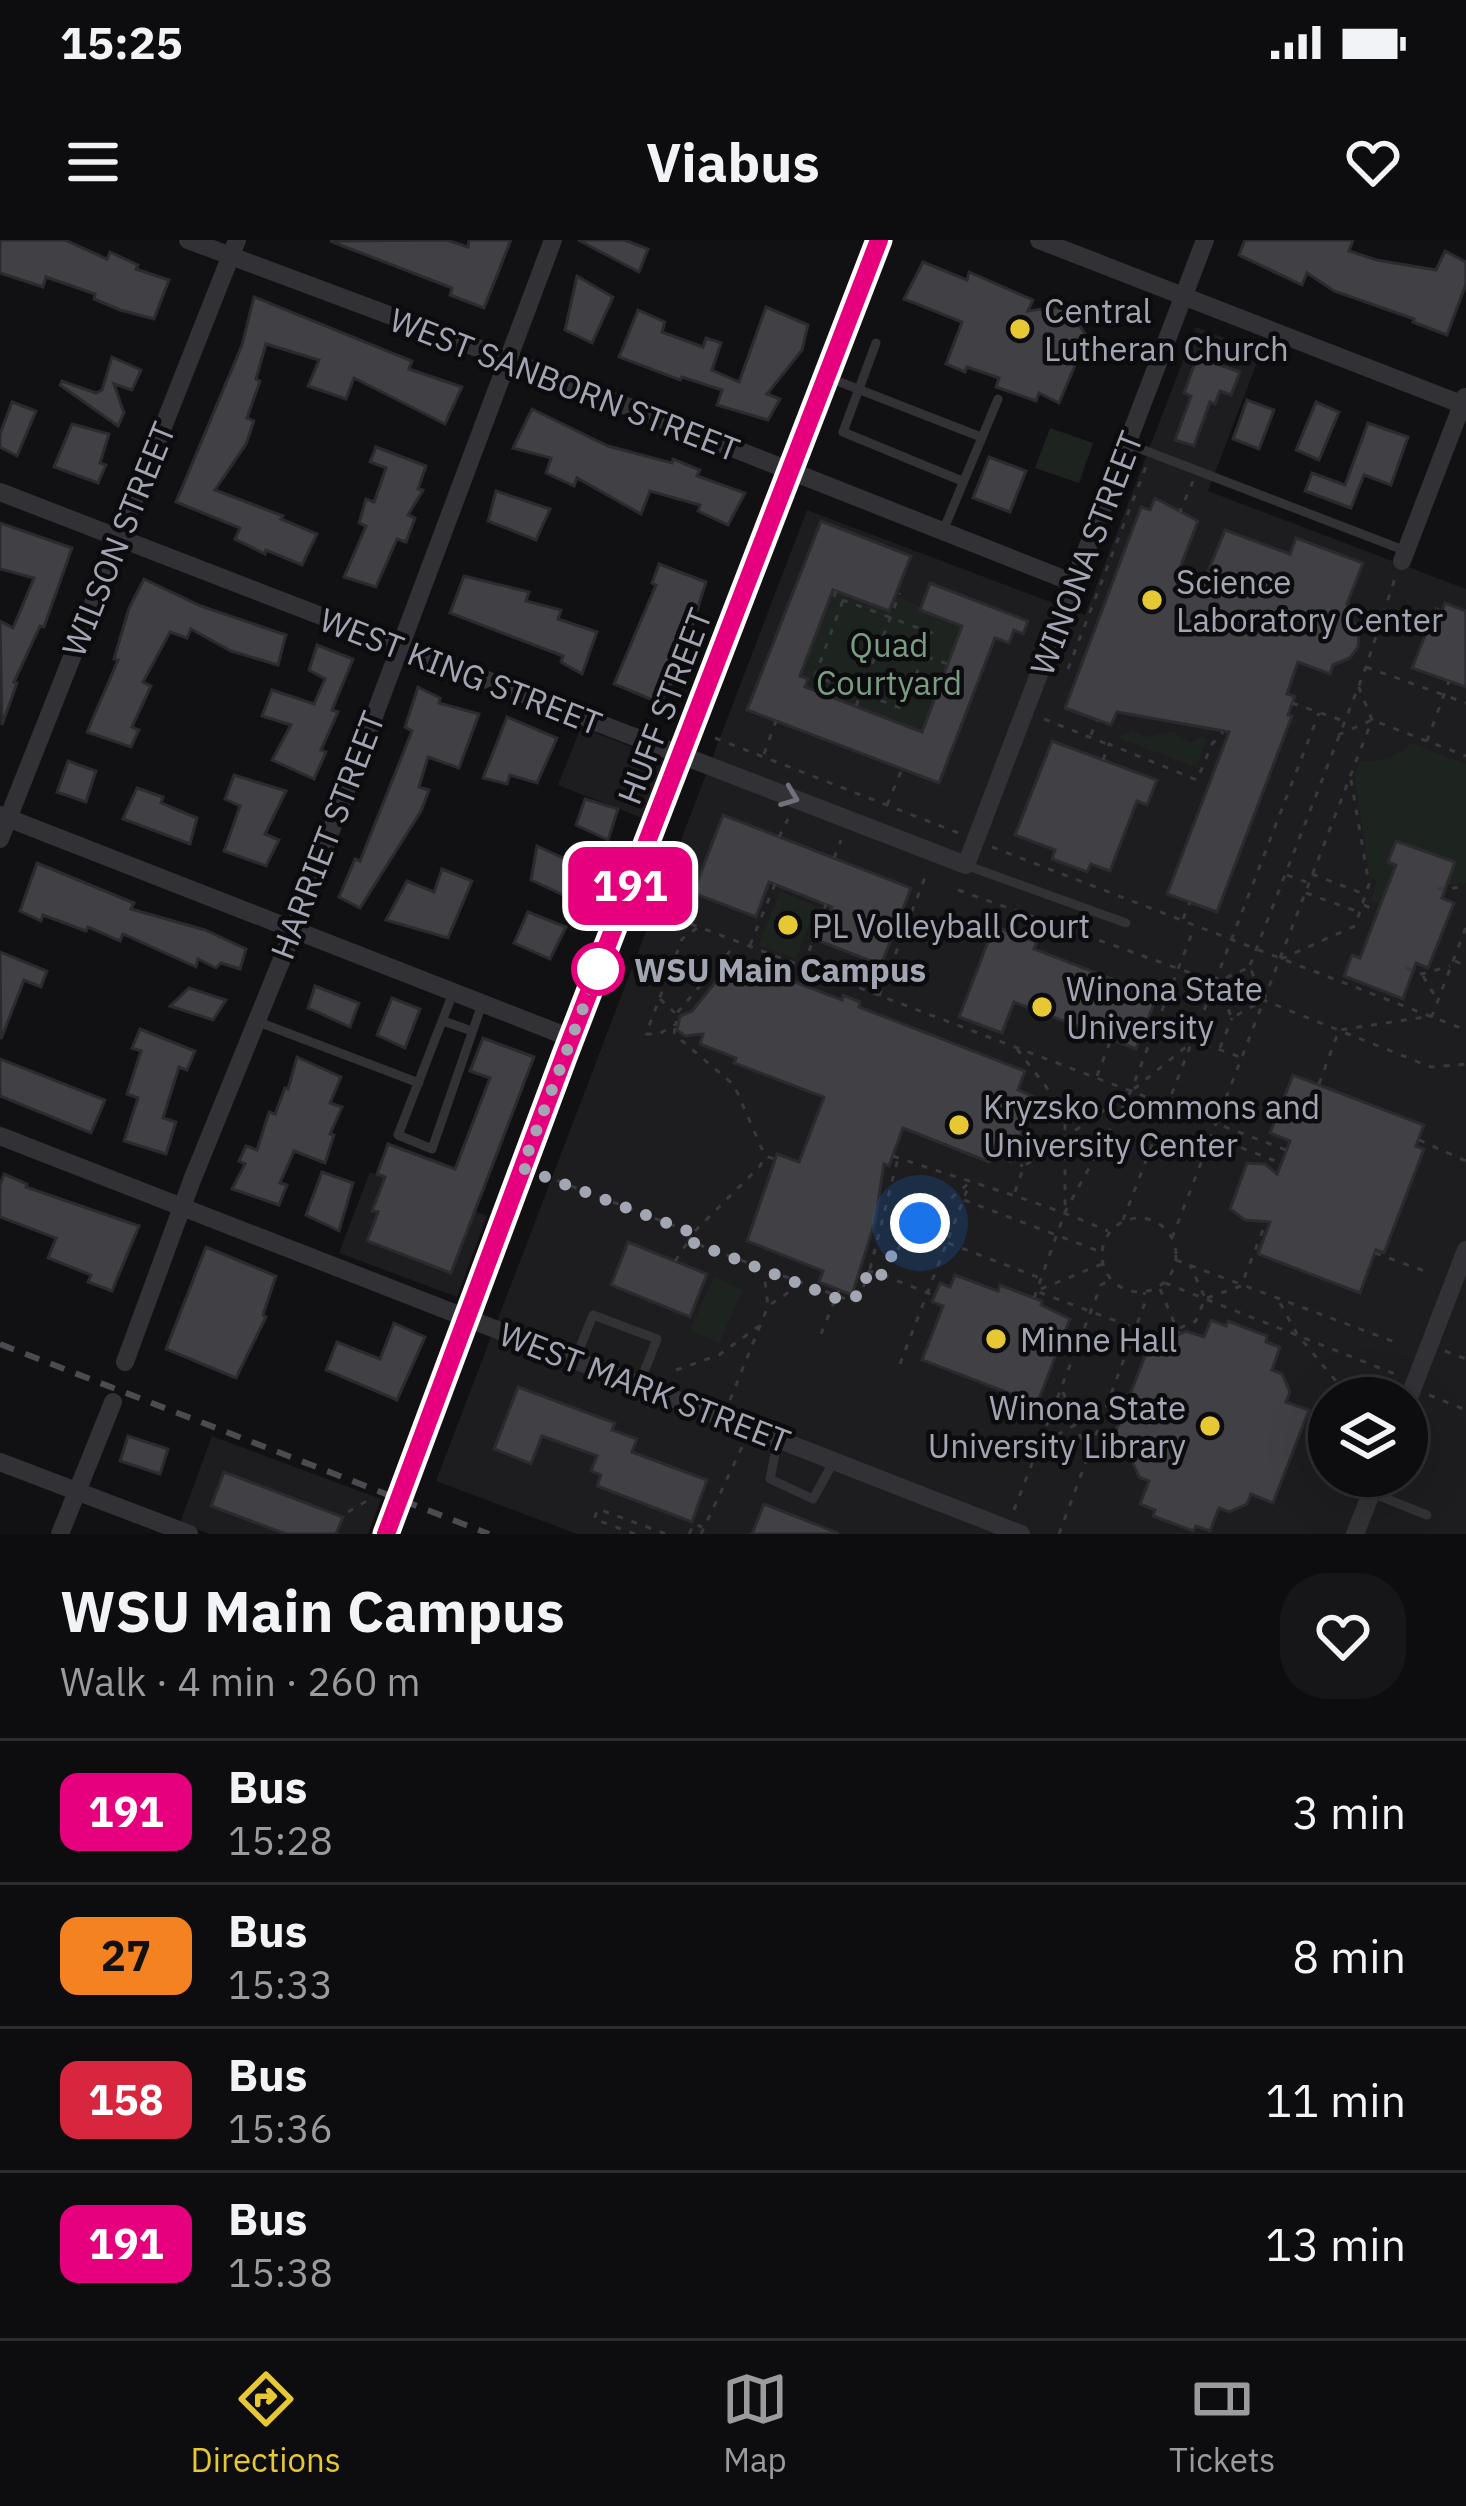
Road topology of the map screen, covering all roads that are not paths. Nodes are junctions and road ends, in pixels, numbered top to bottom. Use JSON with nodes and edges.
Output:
{"nodes":[{"id":1,"x":188,"y":240,"type":"edge"},
{"id":2,"x":553,"y":240,"type":"edge"},
{"id":3,"x":879,"y":240,"type":"edge"},
{"id":4,"x":1039,"y":240,"type":"edge"},
{"id":5,"x":1205,"y":240,"type":"edge"},
{"id":6,"x":234,"y":248,"type":"edge"},
{"id":7,"x":1184,"y":296,"type":"junction"},
{"id":8,"x":876,"y":343,"type":"dead end"},
{"id":9,"x":507,"y":359,"type":"junction"},
{"id":10,"x":827,"y":377,"type":"junction"},
{"id":11,"x":856,"y":389,"type":"junction"},
{"id":12,"x":998,"y":399,"type":"dead end"},
{"id":13,"x":1465,"y":402,"type":"edge"},
{"id":14,"x":981,"y":437,"type":"junction"},
{"id":15,"x":1128,"y":444,"type":"junction"},
{"id":16,"x":791,"y":472,"type":"junction"},
{"id":17,"x":962,"y":481,"type":"junction"},
{"id":18,"x":0,"y":492,"type":"edge"},
{"id":19,"x":943,"y":531,"type":"junction"},
{"id":20,"x":118,"y":539,"type":"junction"},
{"id":21,"x":1401,"y":562,"type":"joint"},
{"id":22,"x":1074,"y":583,"type":"junction"},
{"id":23,"x":397,"y":648,"type":"junction"},
{"id":24,"x":681,"y":754,"type":"junction"},
{"id":25,"x":4,"y":817,"type":"edge"},
{"id":26,"x":0,"y":839,"type":"edge"},
{"id":27,"x":966,"y":865,"type":"junction"},
{"id":28,"x":1126,"y":923,"type":"dead end"},
{"id":29,"x":293,"y":932,"type":"junction"},
{"id":30,"x":453,"y":993,"type":"junction"},
{"id":31,"x":482,"y":1004,"type":"junction"},
{"id":32,"x":256,"y":1021,"type":"junction"},
{"id":33,"x":443,"y":1021,"type":"junction"},
{"id":34,"x":472,"y":1031,"type":"junction"},
{"id":35,"x":571,"y":1038,"type":"junction"},
{"id":36,"x":419,"y":1083,"type":"junction"},
{"id":37,"x":0,"y":1136,"type":"edge"},
{"id":38,"x":182,"y":1208,"type":"junction"},
{"id":39,"x":1466,"y":1250,"type":"edge"},
{"id":40,"x":467,"y":1318,"type":"junction"},
{"id":41,"x":575,"y":1360,"type":"junction"},
{"id":42,"x":125,"y":1362,"type":"dead end"},
{"id":43,"x":1417,"y":1377,"type":"edge"},
{"id":44,"x":639,"y":1385,"type":"junction"},
{"id":45,"x":113,"y":1402,"type":"dead end"},
{"id":46,"x":778,"y":1440,"type":"junction"},
{"id":47,"x":834,"y":1461,"type":"junction"},
{"id":48,"x":0,"y":1462,"type":"edge"},
{"id":49,"x":76,"y":1491,"type":"junction"},
{"id":50,"x":1370,"y":1497,"type":"edge"},
{"id":51,"x":1397,"y":1497,"type":"edge"},
{"id":52,"x":1427,"y":1515,"type":"dead end"},
{"id":53,"x":1013,"y":1531,"type":"edge"},
{"id":54,"x":60,"y":1534,"type":"edge"},
{"id":55,"x":189,"y":1534,"type":"edge"},
{"id":56,"x":386,"y":1534,"type":"edge"},
{"id":57,"x":1355,"y":1534,"type":"edge"}],
"edges":[{"from":1,"to":6,"type":"street","name":"WEST SANBORN STREET"},
{"from":2,"to":9,"type":"street","name":"HARRIET STREET"},
{"from":3,"to":10,"type":"main road","name":"HUFF STREET"},
{"from":4,"to":7,"type":"street"},
{"from":5,"to":7,"type":"street","name":"WINONA STREET"},
{"from":6,"to":9,"type":"street","name":"WEST SANBORN STREET"},
{"from":6,"to":20,"type":"street","name":"WILSON STREET"},
{"from":7,"to":13,"type":"street"},
{"from":7,"to":15,"type":"street","name":"WINONA STREET"},
{"from":8,"to":11,"type":"lane"},
{"from":9,"to":16,"type":"street","name":"WEST SANBORN STREET"},
{"from":9,"to":23,"type":"street","name":"HARRIET STREET"},
{"from":10,"to":11,"type":"lane"},
{"from":10,"to":16,"type":"main road","name":"HUFF STREET"},
{"from":11,"to":14,"type":"lane"},
{"from":11,"to":17,"type":"lane"},
{"from":12,"to":14,"type":"lane"},
{"from":13,"to":21,"type":"street"},
{"from":14,"to":17,"type":"lane"},
{"from":15,"to":21,"type":"lane"},
{"from":15,"to":22,"type":"street","name":"WINONA STREET"},
{"from":16,"to":19,"type":"street","name":"WEST SANBORN STREET"},
{"from":16,"to":24,"type":"main road","name":"HUFF STREET"},
{"from":17,"to":19,"type":"lane"},
{"from":18,"to":20,"type":"street","name":"WEST KING STREET"},
{"from":19,"to":22,"type":"street","name":"WEST SANBORN STREET"},
{"from":20,"to":23,"type":"street","name":"WEST KING STREET"},
{"from":20,"to":25,"type":"street","name":"WILSON STREET"},
{"from":22,"to":27,"type":"street","name":"WINONA STREET"},
{"from":23,"to":24,"type":"street","name":"WEST KING STREET"},
{"from":23,"to":29,"type":"street","name":"HARRIET STREET"},
{"from":24,"to":27,"type":"street","name":"WEST KING STREET","one_way":true},
{"from":24,"to":35,"type":"main road","name":"HUFF STREET"},
{"from":25,"to":26,"type":"street","name":"WILSON STREET"},
{"from":25,"to":29,"type":"street"},
{"from":27,"to":28,"type":"lane","name":"WEST KING STREET"},
{"from":29,"to":30,"type":"street"},
{"from":29,"to":32,"type":"street","name":"HARRIET STREET"},
{"from":30,"to":31,"type":"street"},
{"from":30,"to":33,"type":"lane"},
{"from":31,"to":34,"type":"lane"},
{"from":31,"to":35,"type":"street"},
{"from":32,"to":36,"type":"lane"},
{"from":32,"to":38,"type":"street","name":"HARRIET STREET"},
{"from":33,"to":34,"type":"lane"},
{"from":33,"to":36,"type":"lane"},
{"from":34,"to":36,"type":"lane"},
{"from":35,"to":40,"type":"main road","name":"HUFF STREET"},
{"from":37,"to":38,"type":"street","name":"WEST MARK STREET"},
{"from":38,"to":40,"type":"street","name":"WEST MARK STREET"},
{"from":38,"to":42,"type":"street","name":"HARRIET STREET"},
{"from":39,"to":43,"type":"street"},
{"from":40,"to":41,"type":"street","name":"WEST MARK STREET"},
{"from":40,"to":56,"type":"main road","name":"HUFF STREET"},
{"from":41,"to":44,"type":"street","name":"WEST MARK STREET"},
{"from":41,"to":44,"type":"lane"},
{"from":44,"to":46,"type":"street","name":"WEST MARK STREET"},
{"from":45,"to":49,"type":"street"},
{"from":46,"to":47,"type":"street","name":"WEST MARK STREET"},
{"from":46,"to":47,"type":"lane"},
{"from":47,"to":53,"type":"street","name":"WEST MARK STREET"},
{"from":48,"to":49,"type":"street"},
{"from":49,"to":54,"type":"street"},
{"from":49,"to":55,"type":"street"},
{"from":50,"to":57,"type":"street"},
{"from":51,"to":52,"type":"lane"}]}
